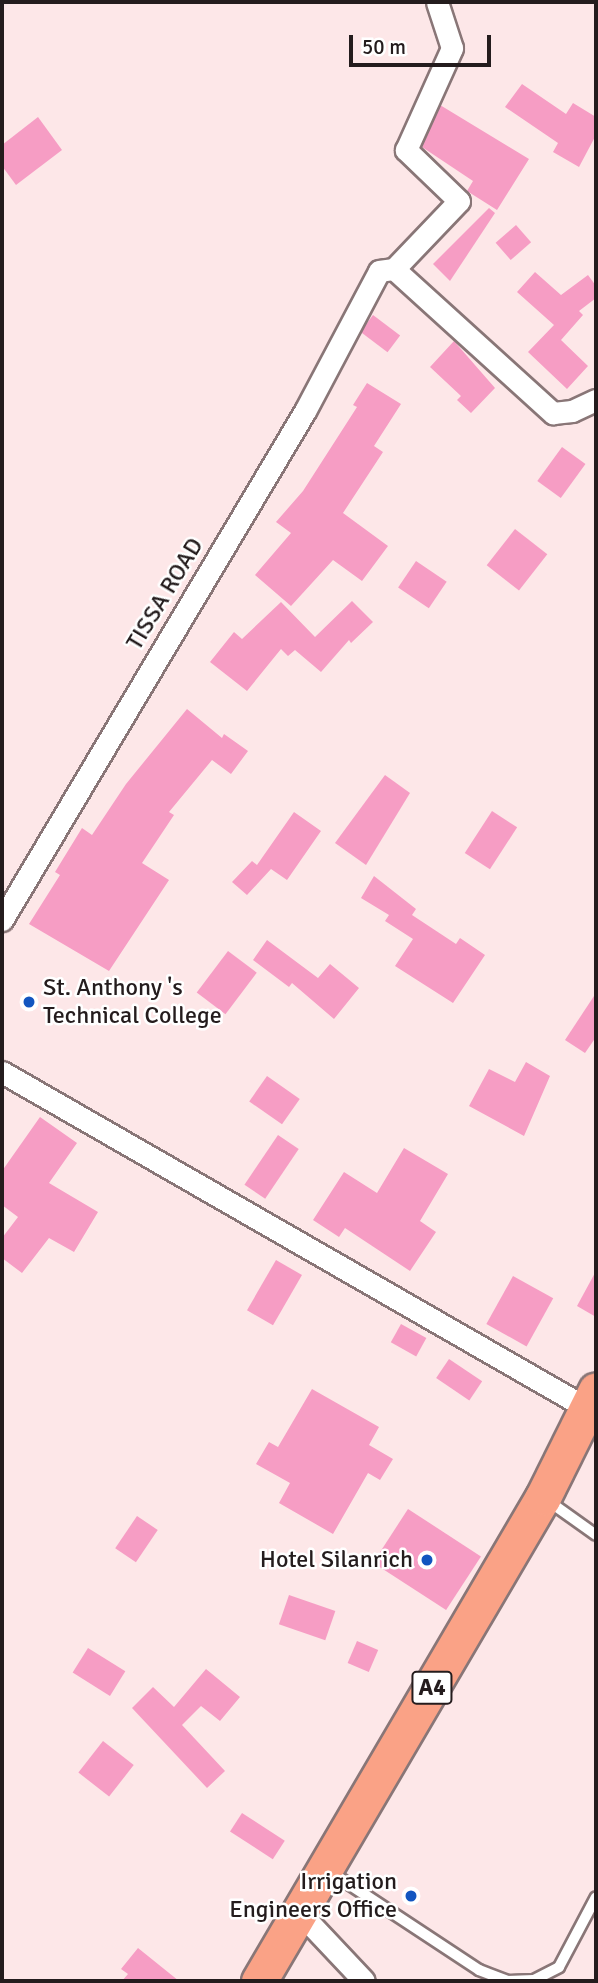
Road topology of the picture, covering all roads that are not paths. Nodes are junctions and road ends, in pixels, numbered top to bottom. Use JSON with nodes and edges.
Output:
{"nodes":[{"id":1,"x":437,"y":2,"type":"edge"},
{"id":2,"x":394,"y":269,"type":"junction"},
{"id":3,"x":596,"y":400,"type":"edge"},
{"id":4,"x":2,"y":920,"type":"edge"},
{"id":5,"x":2,"y":1072,"type":"edge"},
{"id":6,"x":590,"y":1398,"type":"edge"},
{"id":7,"x":543,"y":1497,"type":"junction"},
{"id":8,"x":596,"y":1535,"type":"edge"},
{"id":9,"x":327,"y":1870,"type":"junction"},
{"id":10,"x":596,"y":1897,"type":"edge"},
{"id":11,"x":300,"y":1913,"type":"junction"},
{"id":12,"x":259,"y":1981,"type":"edge"},
{"id":13,"x":365,"y":1981,"type":"edge"}],
"edges":[{"from":1,"to":2,"type":"street"},
{"from":2,"to":3,"type":"street"},
{"from":2,"to":4,"type":"street","name":"TISSA ROAD"},
{"from":5,"to":6,"type":"street"},
{"from":6,"to":7,"type":"highway","number":"A4"},
{"from":7,"to":8,"type":"lane"},
{"from":7,"to":9,"type":"highway","number":"A4"},
{"from":9,"to":10,"type":"lane"},
{"from":9,"to":11,"type":"highway","number":"A4"},
{"from":11,"to":12,"type":"highway","number":"A4"},
{"from":11,"to":13,"type":"street"}]}
